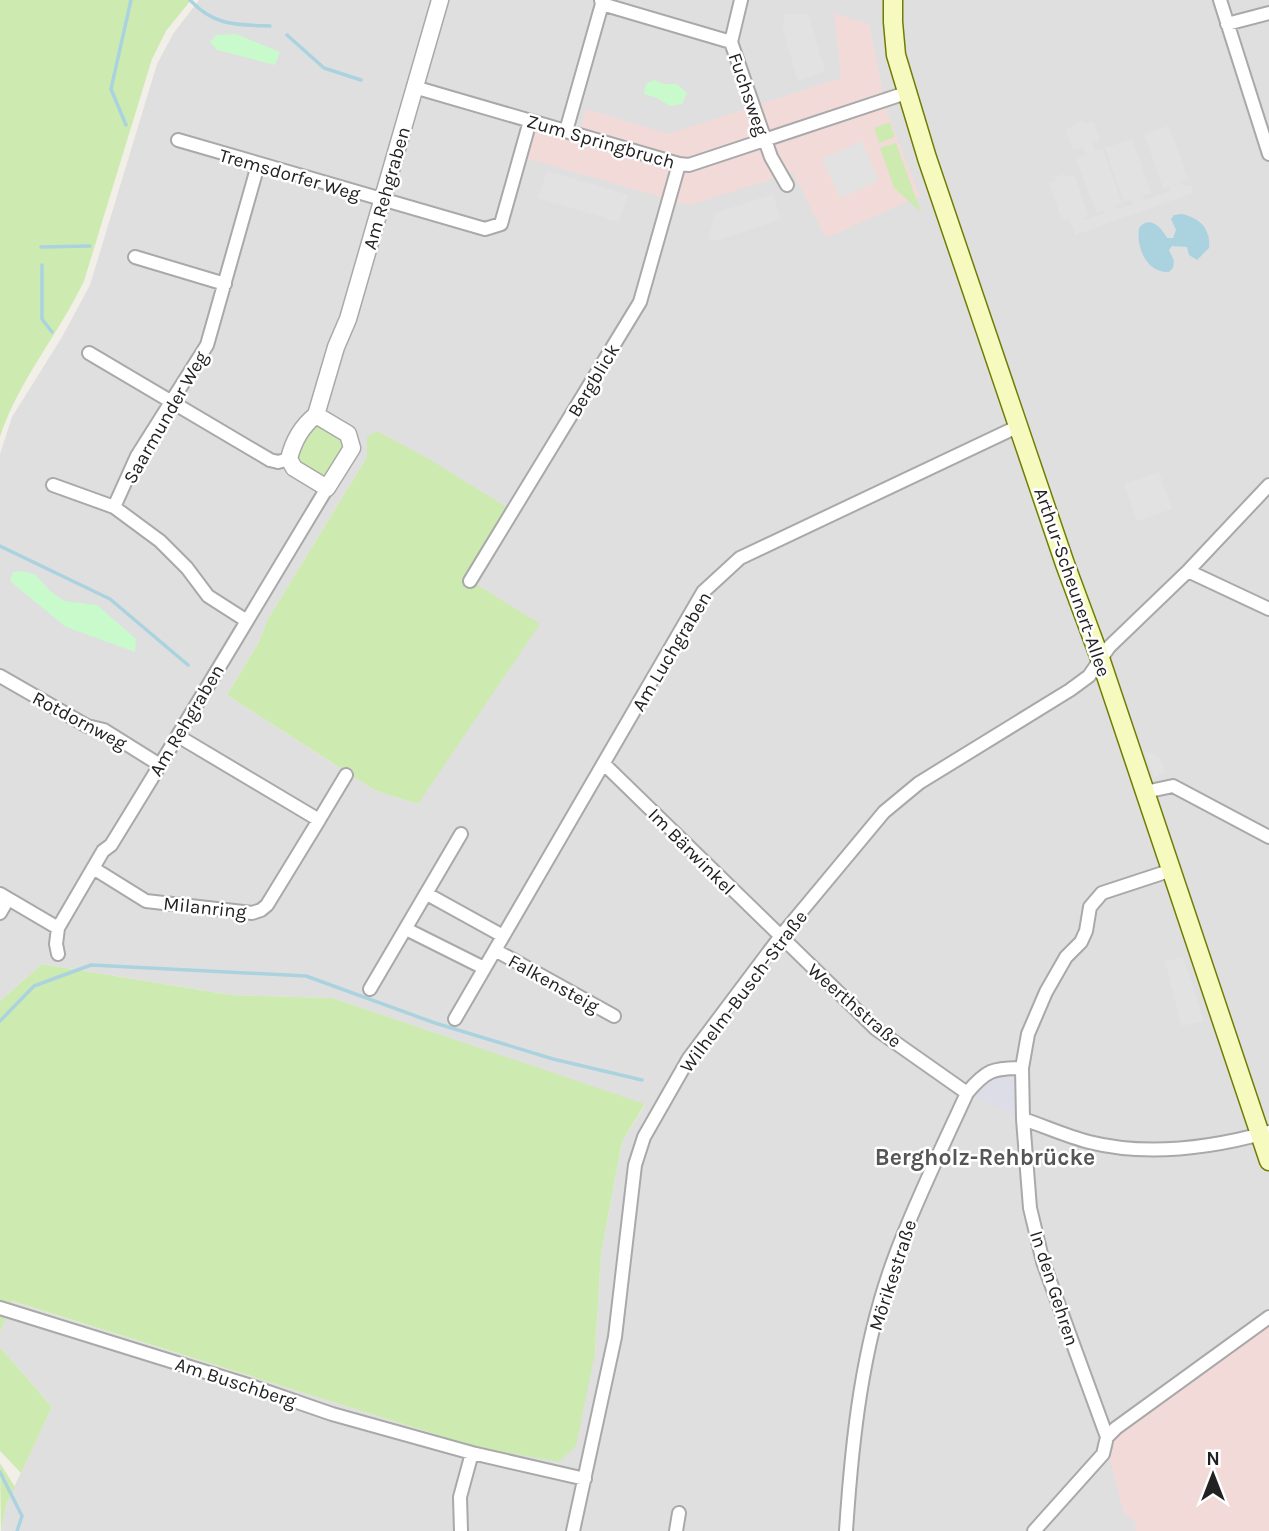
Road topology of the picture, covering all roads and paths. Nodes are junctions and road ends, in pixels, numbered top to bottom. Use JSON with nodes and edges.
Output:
{"nodes":[{"id":1,"x":440,"y":0,"type":"edge"},
{"id":2,"x":741,"y":0,"type":"edge"},
{"id":3,"x":893,"y":0,"type":"edge"},
{"id":4,"x":1220,"y":0,"type":"edge"},
{"id":5,"x":601,"y":2,"type":"edge"},
{"id":6,"x":1269,"y":13,"type":"edge"},
{"id":7,"x":1227,"y":24,"type":"junction"},
{"id":8,"x":731,"y":42,"type":"junction"},
{"id":9,"x":414,"y":87,"type":"junction"},
{"id":10,"x":906,"y":93,"type":"junction"},
{"id":11,"x":530,"y":121,"type":"junction"},
{"id":12,"x":566,"y":131,"type":"junction"},
{"id":13,"x":178,"y":141,"type":"dead end"},
{"id":14,"x":765,"y":141,"type":"junction"},
{"id":15,"x":1269,"y":154,"type":"edge"},
{"id":16,"x":258,"y":164,"type":"junction"},
{"id":17,"x":679,"y":164,"type":"junction"},
{"id":18,"x":787,"y":185,"type":"dead end"},
{"id":19,"x":383,"y":201,"type":"junction"},
{"id":20,"x":135,"y":257,"type":"dead end"},
{"id":21,"x":226,"y":284,"type":"junction"},
{"id":22,"x":89,"y":353,"type":"dead end"},
{"id":23,"x":171,"y":403,"type":"junction"},
{"id":24,"x":316,"y":415,"type":"junction"},
{"id":25,"x":1019,"y":426,"type":"junction"},
{"id":26,"x":289,"y":459,"type":"junction"},
{"id":27,"x":53,"y":485,"type":"dead end"},
{"id":28,"x":1269,"y":485,"type":"edge"},
{"id":29,"x":327,"y":488,"type":"junction"},
{"id":30,"x":114,"y":508,"type":"junction"},
{"id":31,"x":1188,"y":570,"type":"junction"},
{"id":32,"x":470,"y":581,"type":"dead end"},
{"id":33,"x":1269,"y":609,"type":"edge"},
{"id":34,"x":247,"y":621,"type":"junction"},
{"id":35,"x":1101,"y":661,"type":"junction"},
{"id":36,"x":0,"y":676,"type":"edge"},
{"id":37,"x":178,"y":736,"type":"junction"},
{"id":38,"x":604,"y":764,"type":"junction"},
{"id":39,"x":160,"y":765,"type":"junction"},
{"id":40,"x":346,"y":775,"type":"dead end"},
{"id":41,"x":1145,"y":792,"type":"junction"},
{"id":42,"x":318,"y":820,"type":"junction"},
{"id":43,"x":461,"y":835,"type":"dead end"},
{"id":44,"x":1269,"y":837,"type":"edge"},
{"id":45,"x":93,"y":868,"type":"junction"},
{"id":46,"x":1172,"y":870,"type":"junction"},
{"id":47,"x":427,"y":894,"type":"junction"},
{"id":48,"x":4,"y":896,"type":"edge"},
{"id":49,"x":0,"y":913,"type":"edge"},
{"id":50,"x":58,"y":928,"type":"junction"},
{"id":51,"x":407,"y":929,"type":"junction"},
{"id":52,"x":503,"y":936,"type":"junction"},
{"id":53,"x":780,"y":937,"type":"junction"},
{"id":54,"x":495,"y":950,"type":"junction"},
{"id":55,"x":58,"y":954,"type":"dead end"},
{"id":56,"x":484,"y":968,"type":"junction"},
{"id":57,"x":370,"y":989,"type":"dead end"},
{"id":58,"x":614,"y":1016,"type":"dead end"},
{"id":59,"x":455,"y":1019,"type":"dead end"},
{"id":60,"x":1022,"y":1068,"type":"junction"},
{"id":61,"x":967,"y":1093,"type":"junction"},
{"id":62,"x":1023,"y":1119,"type":"junction"},
{"id":63,"x":1264,"y":1133,"type":"edge"},
{"id":64,"x":1269,"y":1161,"type":"edge"},
{"id":65,"x":0,"y":1308,"type":"edge"},
{"id":66,"x":1269,"y":1317,"type":"edge"},
{"id":67,"x":1107,"y":1437,"type":"junction"},
{"id":68,"x":472,"y":1453,"type":"junction"},
{"id":69,"x":585,"y":1479,"type":"junction"},
{"id":70,"x":679,"y":1513,"type":"dead end"},
{"id":71,"x":461,"y":1531,"type":"edge"},
{"id":72,"x":573,"y":1531,"type":"edge"},
{"id":73,"x":676,"y":1531,"type":"edge"},
{"id":74,"x":846,"y":1531,"type":"edge"},
{"id":75,"x":1034,"y":1531,"type":"edge"}],
"edges":[{"from":1,"to":9,"type":"street","name":"Am Rehgraben"},
{"from":2,"to":8,"type":"street","name":"Fuchsweg"},
{"from":3,"to":10,"type":"main road","name":"Arthur-Scheunert-Allee"},
{"from":4,"to":7,"type":"street"},
{"from":5,"to":8,"type":"street"},
{"from":5,"to":12,"type":"street"},
{"from":6,"to":7,"type":"street"},
{"from":7,"to":15,"type":"street"},
{"from":8,"to":14,"type":"street","name":"Fuchsweg"},
{"from":9,"to":11,"type":"street","name":"Zum Springbruch"},
{"from":9,"to":19,"type":"street","name":"Am Rehgraben"},
{"from":10,"to":14,"type":"street","name":"Zum Springbruch"},
{"from":10,"to":25,"type":"main road","name":"Arthur-Scheunert-Allee"},
{"from":11,"to":12,"type":"street","name":"Zum Springbruch"},
{"from":11,"to":19,"type":"street","name":"Tremsdorfer Weg"},
{"from":12,"to":17,"type":"street","name":"Zum Springbruch"},
{"from":13,"to":16,"type":"street","name":"Tremsdorfer Weg"},
{"from":14,"to":17,"type":"street","name":"Zum Springbruch"},
{"from":14,"to":18,"type":"street","name":"Fuchsweg"},
{"from":16,"to":19,"type":"street","name":"Tremsdorfer Weg"},
{"from":16,"to":21,"type":"street","name":"Saarmunder Weg"},
{"from":17,"to":32,"type":"street","name":"Bergblick"},
{"from":19,"to":24,"type":"street","name":"Am Rehgraben"},
{"from":20,"to":21,"type":"street"},
{"from":21,"to":23,"type":"street","name":"Saarmunder Weg"},
{"from":22,"to":23,"type":"street"},
{"from":23,"to":26,"type":"street"},
{"from":23,"to":30,"type":"street","name":"Saarmunder Weg"},
{"from":24,"to":26,"type":"street","name":"Am Rehgraben"},
{"from":24,"to":29,"type":"street","name":"Am Rehgraben"},
{"from":25,"to":35,"type":"main road","name":"Arthur-Scheunert-Allee"},
{"from":25,"to":38,"type":"street","name":"Am Luchgraben"},
{"from":26,"to":29,"type":"street"},
{"from":27,"to":30,"type":"street"},
{"from":28,"to":31,"type":"street","name":"Wilhelm-Busch-Straße"},
{"from":29,"to":34,"type":"street","name":"Am Rehgraben"},
{"from":30,"to":34,"type":"street"},
{"from":31,"to":33,"type":"street"},
{"from":31,"to":35,"type":"street","name":"Wilhelm-Busch-Straße"},
{"from":34,"to":37,"type":"street","name":"Am Rehgraben"},
{"from":35,"to":41,"type":"main road","name":"Arthur-Scheunert-Allee"},
{"from":35,"to":53,"type":"street","name":"Wilhelm-Busch-Straße"},
{"from":36,"to":39,"type":"street","name":"Rotdornweg"},
{"from":37,"to":39,"type":"street","name":"Am Rehgraben"},
{"from":37,"to":42,"type":"street"},
{"from":38,"to":52,"type":"street","name":"Am Luchgraben"},
{"from":38,"to":53,"type":"street","name":"Im Bärwinkel"},
{"from":39,"to":45,"type":"street","name":"Am Rehgraben"},
{"from":40,"to":42,"type":"street","name":"Milanring"},
{"from":41,"to":44,"type":"street"},
{"from":41,"to":46,"type":"main road","name":"Arthur-Scheunert-Allee"},
{"from":42,"to":45,"type":"street","name":"Milanring"},
{"from":43,"to":47,"type":"street"},
{"from":45,"to":50,"type":"street","name":"Am Rehgraben"},
{"from":46,"to":60,"type":"street","name":"In den Gehren"},
{"from":46,"to":63,"type":"main road","name":"Arthur-Scheunert-Allee"},
{"from":47,"to":51,"type":"street"},
{"from":47,"to":52,"type":"street"},
{"from":48,"to":49,"type":"street"},
{"from":48,"to":50,"type":"street"},
{"from":50,"to":55,"type":"street"},
{"from":51,"to":56,"type":"street"},
{"from":51,"to":57,"type":"street"},
{"from":52,"to":54,"type":"street","name":"Am Luchgraben"},
{"from":53,"to":61,"type":"street","name":"Weerthstraße"},
{"from":53,"to":69,"type":"street","name":"Wilhelm-Busch-Straße"},
{"from":54,"to":56,"type":"street","name":"Am Luchgraben"},
{"from":54,"to":58,"type":"street","name":"Falkensteig"},
{"from":56,"to":59,"type":"street","name":"Am Luchgraben"},
{"from":60,"to":61,"type":"street","name":"Mörikestraße"},
{"from":60,"to":62,"type":"street","name":"In den Gehren"},
{"from":61,"to":74,"type":"street","name":"Mörikestraße"},
{"from":62,"to":63,"type":"street"},
{"from":62,"to":67,"type":"street","name":"In den Gehren"},
{"from":63,"to":64,"type":"main road","name":"Arthur-Scheunert-Allee"},
{"from":65,"to":68,"type":"street","name":"Am Buschberg"},
{"from":66,"to":67,"type":"street"},
{"from":67,"to":75,"type":"street"},
{"from":68,"to":69,"type":"street","name":"Am Buschberg"},
{"from":68,"to":71,"type":"street"},
{"from":69,"to":72,"type":"street","name":"Wilhelm-Busch-Straße"},
{"from":70,"to":73,"type":"street"}]}
